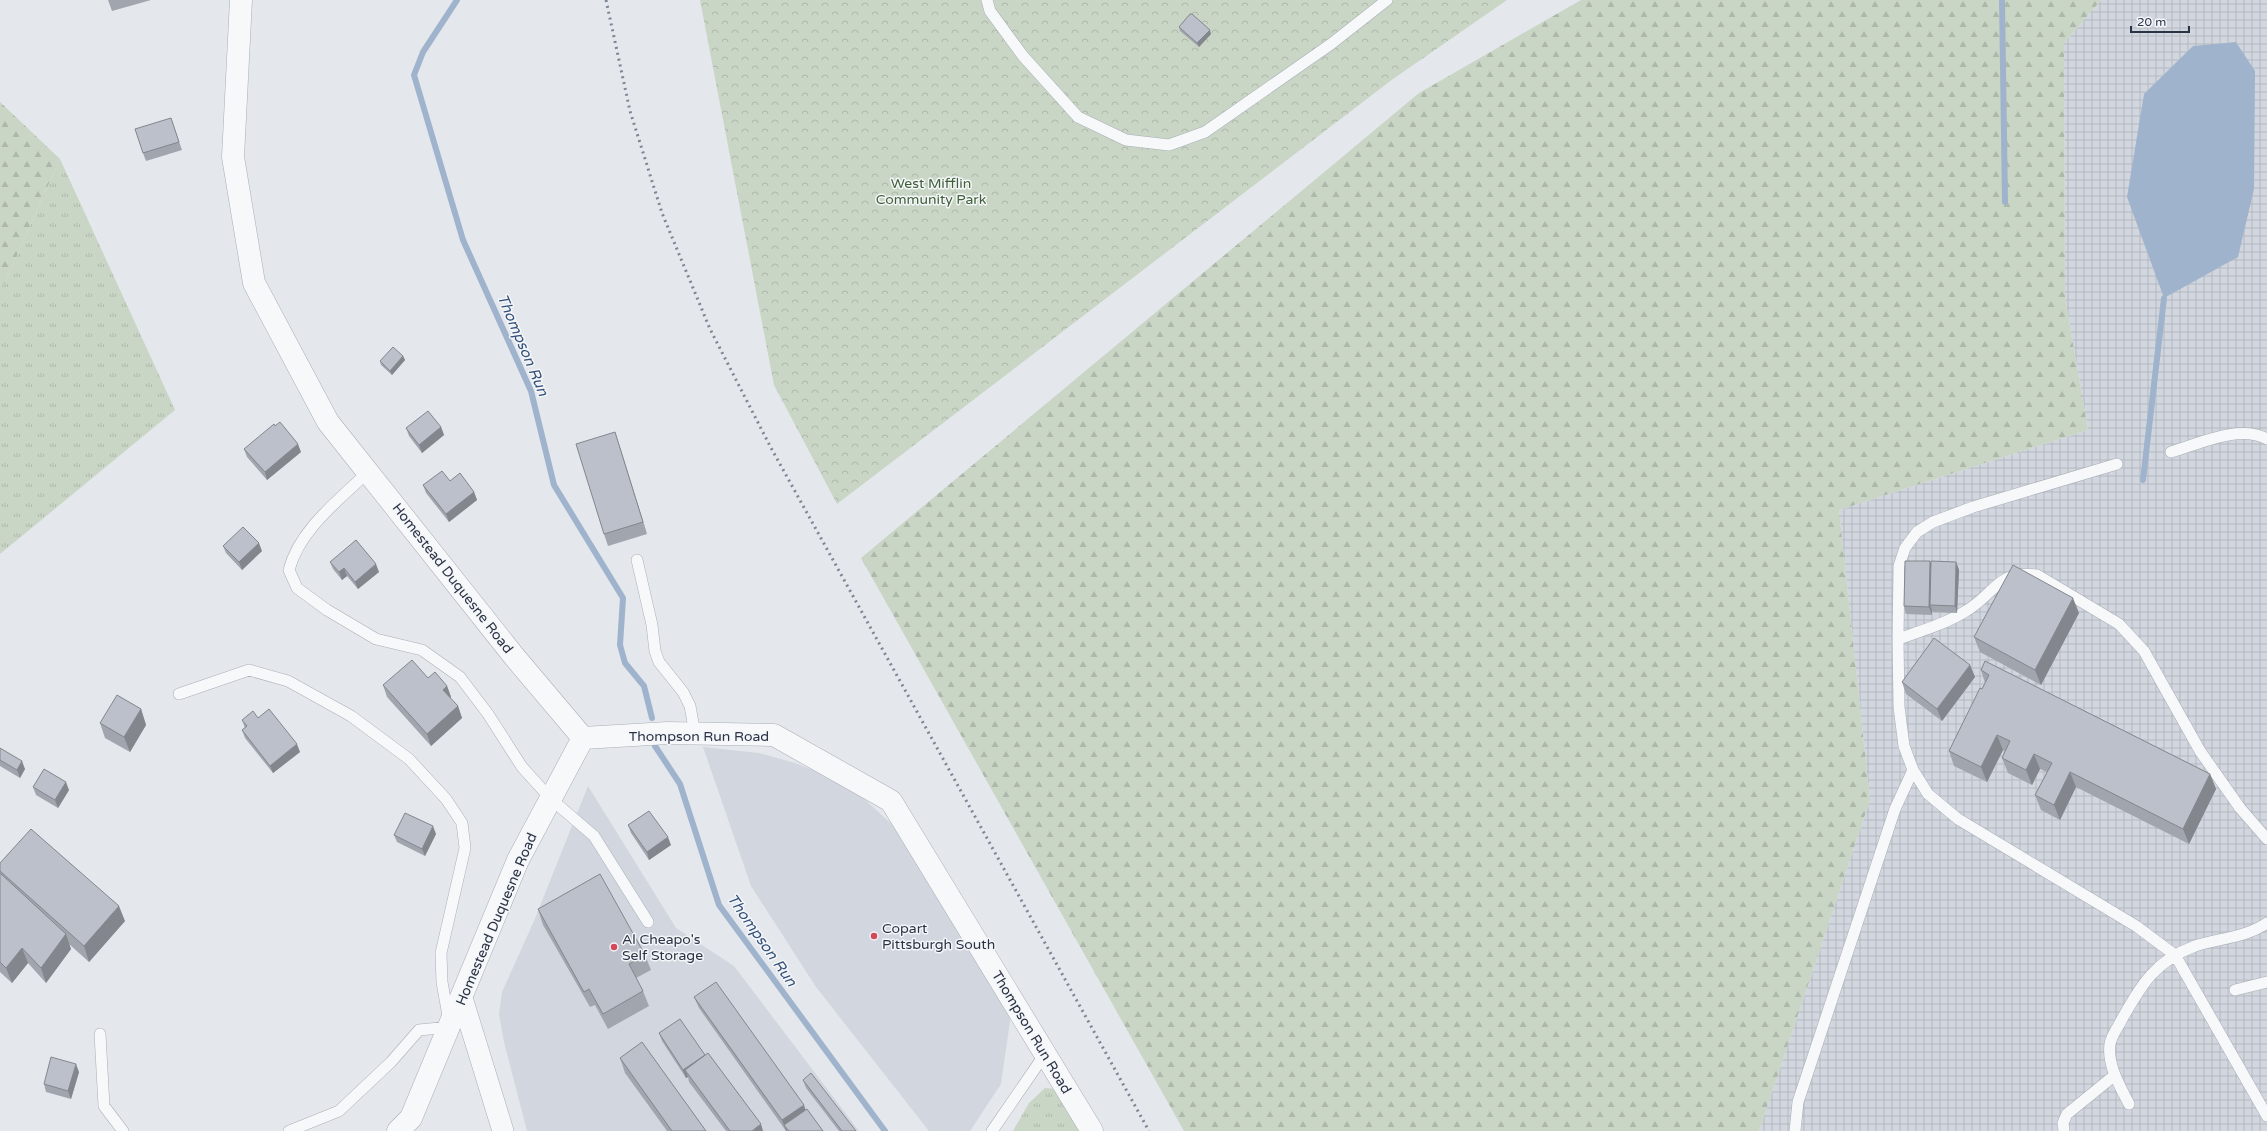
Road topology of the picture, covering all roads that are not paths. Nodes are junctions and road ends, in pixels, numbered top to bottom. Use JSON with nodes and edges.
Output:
{"nodes":[{"id":1,"x":241,"y":0,"type":"edge"},
{"id":2,"x":987,"y":0,"type":"edge"},
{"id":3,"x":1387,"y":0,"type":"edge"},
{"id":4,"x":2267,"y":438,"type":"edge"},
{"id":5,"x":2171,"y":452,"type":"dead end"},
{"id":6,"x":2117,"y":464,"type":"dead end"},
{"id":7,"x":368,"y":472,"type":"junction"},
{"id":8,"x":637,"y":560,"type":"dead end"},
{"id":9,"x":1898,"y":639,"type":"junction"},
{"id":10,"x":179,"y":694,"type":"dead end"},
{"id":11,"x":695,"y":734,"type":"junction"},
{"id":12,"x":584,"y":738,"type":"junction"},
{"id":13,"x":1913,"y":770,"type":"junction"},
{"id":14,"x":551,"y":799,"type":"junction"},
{"id":15,"x":2267,"y":839,"type":"edge"},
{"id":16,"x":648,"y":922,"type":"dead end"},
{"id":17,"x":2267,"y":923,"type":"edge"},
{"id":18,"x":2175,"y":955,"type":"junction"},
{"id":19,"x":2267,"y":982,"type":"edge"},
{"id":20,"x":2235,"y":990,"type":"dead end"},
{"id":21,"x":462,"y":998,"type":"junction"},
{"id":22,"x":450,"y":1027,"type":"junction"},
{"id":23,"x":100,"y":1034,"type":"dead end"},
{"id":24,"x":1045,"y":1054,"type":"junction"},
{"id":25,"x":2115,"y":1075,"type":"junction"},
{"id":26,"x":2130,"y":1104,"type":"dead end"},
{"id":27,"x":2267,"y":1116,"type":"edge"},
{"id":28,"x":122,"y":1131,"type":"edge"},
{"id":29,"x":289,"y":1131,"type":"edge"},
{"id":30,"x":398,"y":1131,"type":"edge"},
{"id":31,"x":503,"y":1131,"type":"edge"},
{"id":32,"x":992,"y":1131,"type":"edge"},
{"id":33,"x":1092,"y":1131,"type":"edge"},
{"id":34,"x":1795,"y":1131,"type":"edge"},
{"id":35,"x":2064,"y":1131,"type":"edge"}],
"edges":[{"from":1,"to":7,"type":"street","name":"Homestead Duquesne Road"},
{"from":2,"to":3,"type":"lane"},
{"from":4,"to":5,"type":"lane"},
{"from":6,"to":9,"type":"lane"},
{"from":7,"to":12,"type":"street","name":"Homestead Duquesne Road"},
{"from":7,"to":14,"type":"lane"},
{"from":8,"to":11,"type":"lane"},
{"from":9,"to":13,"type":"lane"},
{"from":9,"to":15,"type":"lane"},
{"from":10,"to":22,"type":"lane"},
{"from":11,"to":12,"type":"street","name":"Thompson Run Road"},
{"from":11,"to":24,"type":"street","name":"Thompson Run Road"},
{"from":12,"to":14,"type":"street","name":"Homestead Duquesne Road"},
{"from":13,"to":18,"type":"lane"},
{"from":13,"to":34,"type":"lane"},
{"from":14,"to":16,"type":"lane"},
{"from":14,"to":21,"type":"street","name":"Homestead Duquesne Road"},
{"from":17,"to":18,"type":"lane"},
{"from":18,"to":25,"type":"lane"},
{"from":18,"to":27,"type":"lane"},
{"from":19,"to":20,"type":"lane"},
{"from":21,"to":22,"type":"street","name":"Homestead Duquesne Road"},
{"from":21,"to":31,"type":"street"},
{"from":22,"to":29,"type":"lane"},
{"from":22,"to":30,"type":"street","name":"Homestead Duquesne Road"},
{"from":23,"to":28,"type":"lane"},
{"from":24,"to":32,"type":"lane"},
{"from":24,"to":33,"type":"street","name":"Thompson Run Road"},
{"from":25,"to":26,"type":"lane"},
{"from":25,"to":35,"type":"lane"}]}
